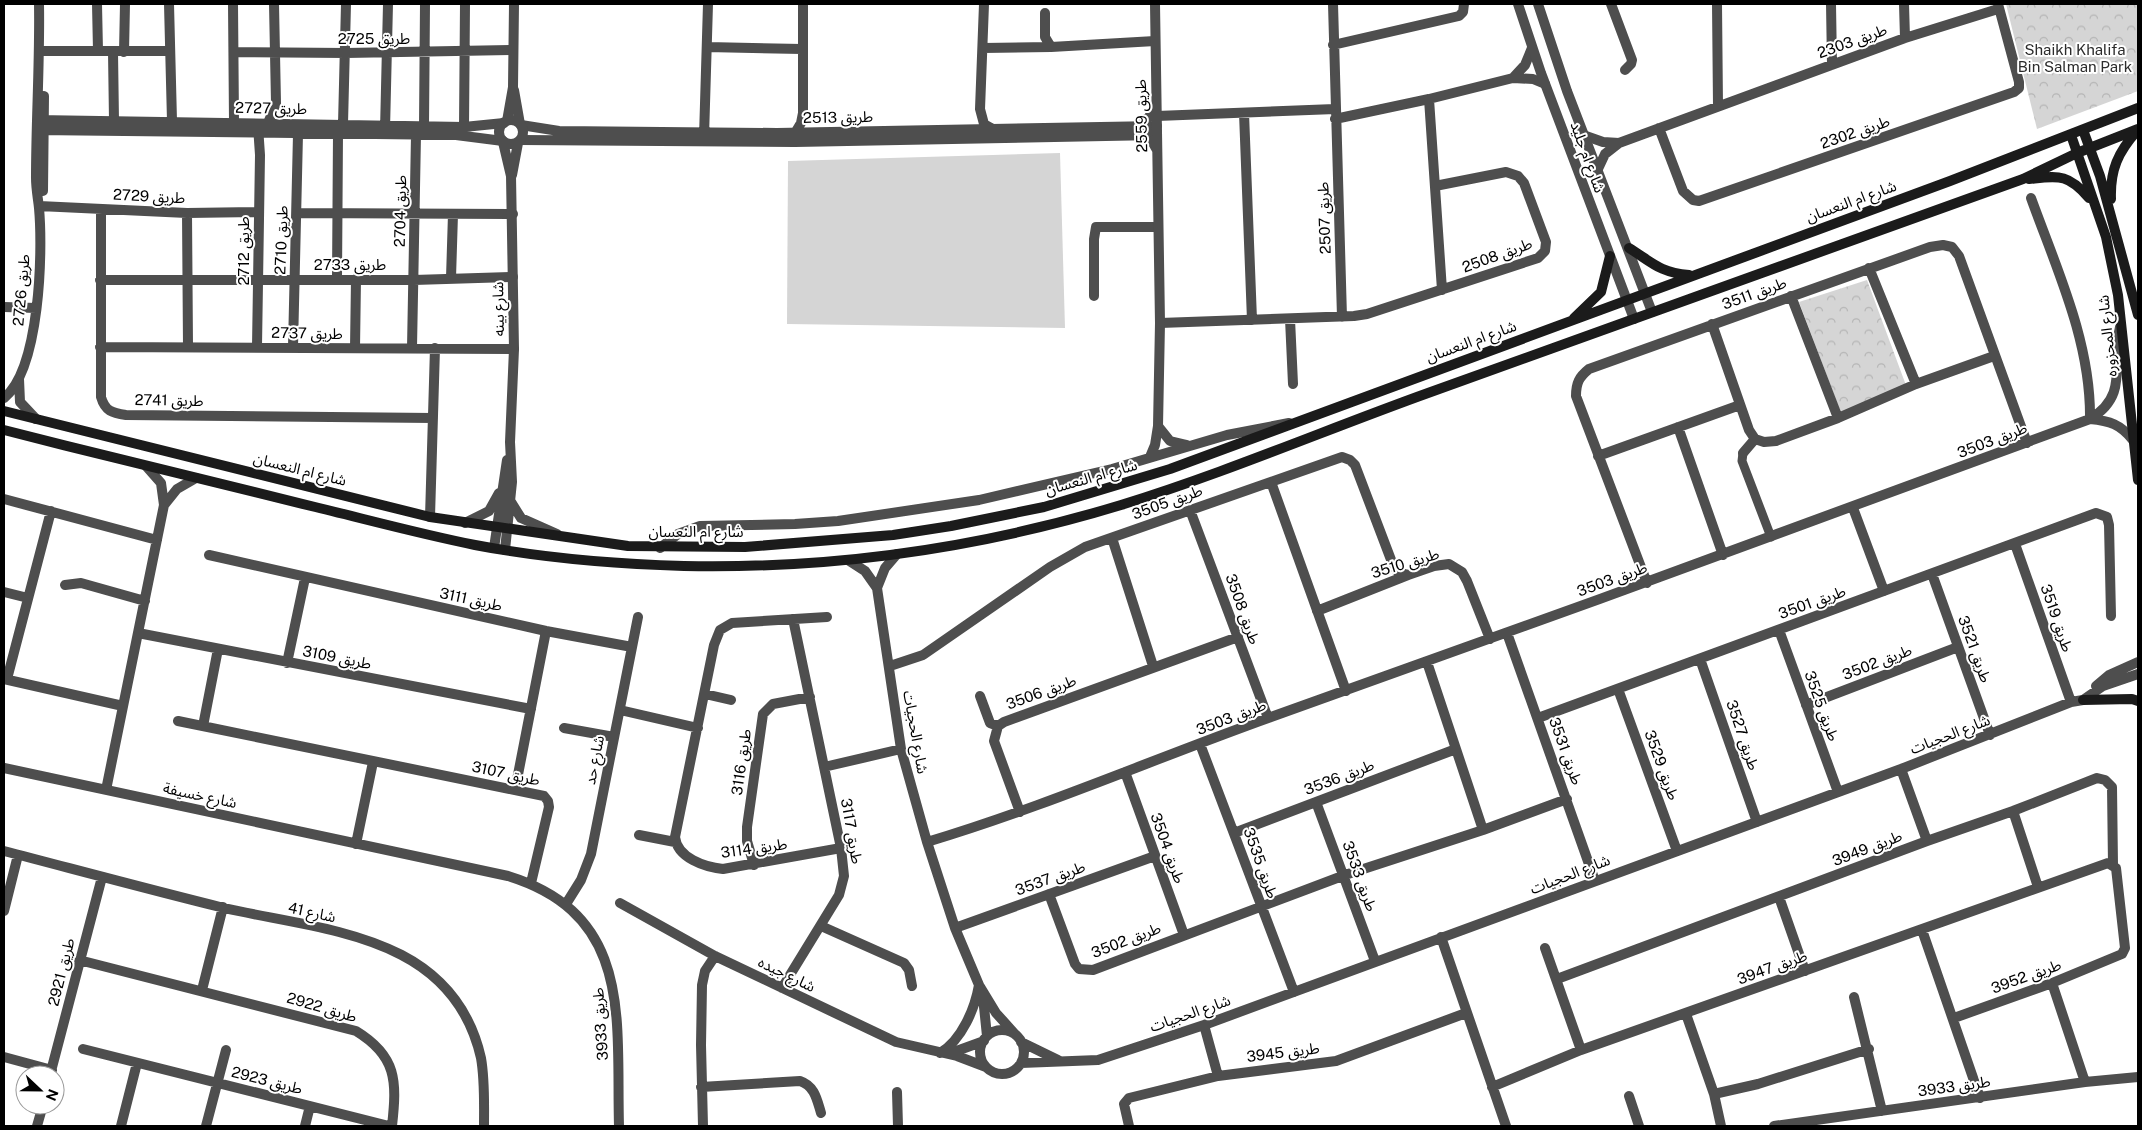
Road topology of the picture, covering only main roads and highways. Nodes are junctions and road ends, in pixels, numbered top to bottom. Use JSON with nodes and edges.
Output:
{"nodes":[{"id":1,"x":2138,"y":108,"type":"edge"},
{"id":2,"x":2138,"y":129,"type":"edge"},
{"id":3,"x":2083,"y":130,"type":"junction"},
{"id":4,"x":2071,"y":134,"type":"junction"},
{"id":5,"x":2090,"y":148,"type":"junction"},
{"id":6,"x":2077,"y":153,"type":"junction"},
{"id":7,"x":2023,"y":179,"type":"junction"},
{"id":8,"x":2094,"y":204,"type":"junction"},
{"id":9,"x":2111,"y":214,"type":"junction"},
{"id":10,"x":1629,"y":248,"type":"road end"},
{"id":11,"x":1610,"y":256,"type":"road end"},
{"id":12,"x":1692,"y":276,"type":"junction"},
{"id":13,"x":2138,"y":314,"type":"edge"},
{"id":14,"x":1572,"y":320,"type":"junction"},
{"id":15,"x":4,"y":410,"type":"edge"},
{"id":16,"x":4,"y":430,"type":"edge"},
{"id":17,"x":2138,"y":480,"type":"edge"},
{"id":18,"x":2083,"y":700,"type":"road end"},
{"id":19,"x":2138,"y":701,"type":"edge"}],
"edges":[{"from":1,"to":3,"type":"main road","name":"شارع ام النعسان"},
{"from":2,"to":5,"type":"main road"},
{"from":2,"to":9,"type":"main road"},
{"from":3,"to":4,"type":"main road","name":"شارع ام النعسان"},
{"from":3,"to":5,"type":"main road","name":"شارع المحزوره"},
{"from":4,"to":6,"type":"main road","name":"شارع المحزوره"},
{"from":4,"to":12,"type":"main road","name":"شارع ام النعسان"},
{"from":5,"to":6,"type":"main road"},
{"from":5,"to":9,"type":"main road","name":"شارع المحزوره"},
{"from":6,"to":7,"type":"main road"},
{"from":6,"to":8,"type":"main road","name":"شارع المحزوره"},
{"from":7,"to":8,"type":"main road"},
{"from":7,"to":16,"type":"main road"},
{"from":8,"to":17,"type":"main road","name":"شارع المحزوره"},
{"from":9,"to":13,"type":"main road","name":"شارع المحزوره"},
{"from":10,"to":12,"type":"main road"},
{"from":11,"to":14,"type":"main road"},
{"from":12,"to":14,"type":"main road","name":"شارع ام النعسان"},
{"from":14,"to":15,"type":"main road","name":"شارع ام النعسان"},
{"from":18,"to":19,"type":"main road"}]}
